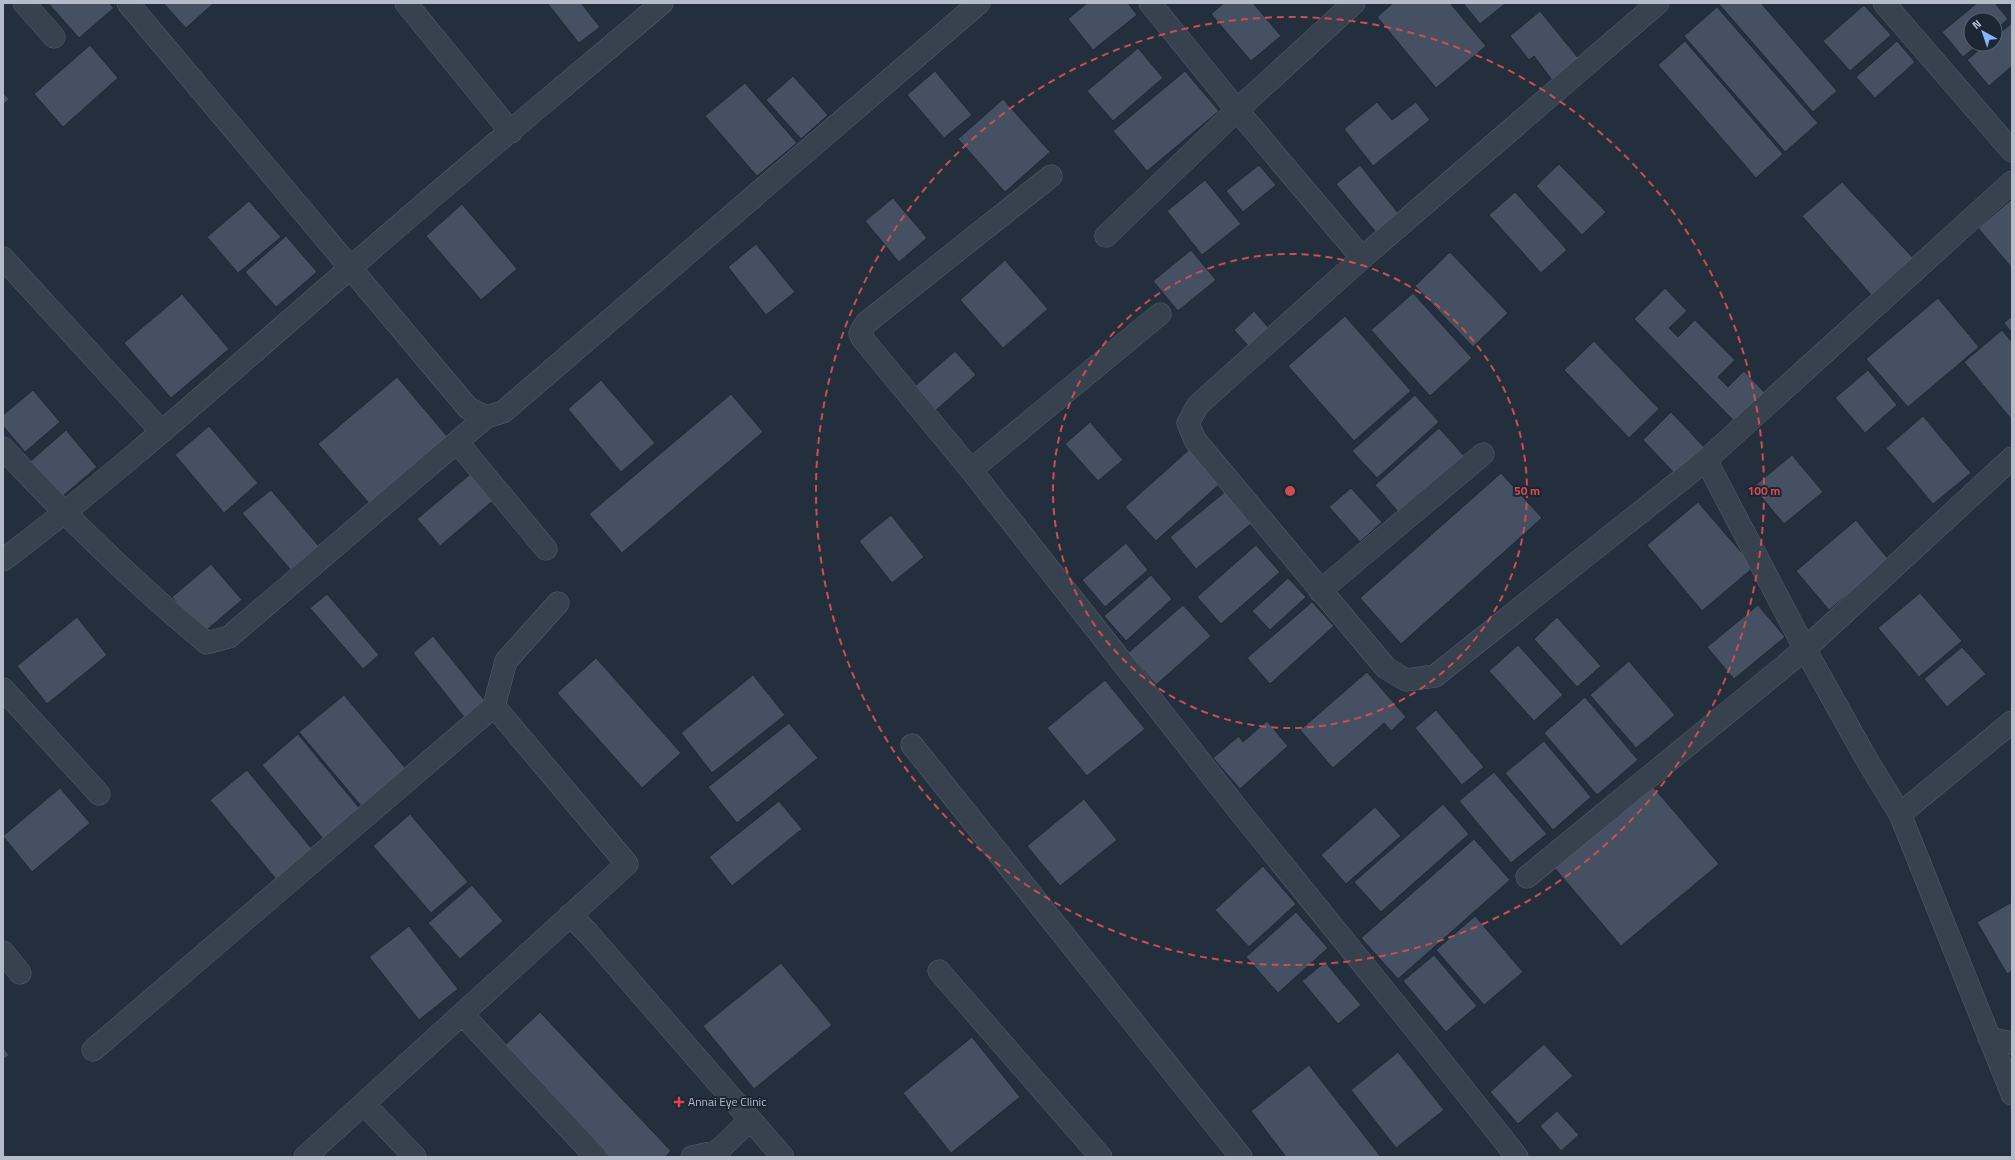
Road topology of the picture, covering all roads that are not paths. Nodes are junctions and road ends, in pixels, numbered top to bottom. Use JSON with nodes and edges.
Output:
{"nodes":[{"id":1,"x":24,"y":3,"type":"edge"},
{"id":2,"x":128,"y":3,"type":"edge"},
{"id":3,"x":406,"y":3,"type":"edge"},
{"id":4,"x":662,"y":3,"type":"edge"},
{"id":5,"x":979,"y":3,"type":"edge"},
{"id":6,"x":1150,"y":3,"type":"edge"},
{"id":7,"x":1354,"y":3,"type":"edge"},
{"id":8,"x":1658,"y":3,"type":"edge"},
{"id":9,"x":1884,"y":3,"type":"edge"},
{"id":10,"x":54,"y":37,"type":"dead end"},
{"id":11,"x":1237,"y":110,"type":"junction"},
{"id":12,"x":511,"y":132,"type":"junction"},
{"id":13,"x":2012,"y":151,"type":"edge"},
{"id":14,"x":1050,"y":176,"type":"dead end"},
{"id":15,"x":2012,"y":182,"type":"edge"},
{"id":16,"x":1106,"y":236,"type":"dead end"},
{"id":17,"x":3,"y":258,"type":"edge"},
{"id":18,"x":1362,"y":258,"type":"junction"},
{"id":19,"x":350,"y":268,"type":"junction"},
{"id":20,"x":1160,"y":314,"type":"dead end"},
{"id":21,"x":486,"y":417,"type":"junction"},
{"id":22,"x":162,"y":432,"type":"junction"},
{"id":23,"x":457,"y":442,"type":"junction"},
{"id":24,"x":3,"y":448,"type":"edge"},
{"id":25,"x":1483,"y":454,"type":"dead end"},
{"id":26,"x":2012,"y":458,"type":"edge"},
{"id":27,"x":1706,"y":460,"type":"junction"},
{"id":28,"x":971,"y":470,"type":"junction"},
{"id":29,"x":64,"y":514,"type":"junction"},
{"id":30,"x":546,"y":549,"type":"dead end"},
{"id":31,"x":3,"y":560,"type":"edge"},
{"id":32,"x":1320,"y":591,"type":"junction"},
{"id":33,"x":558,"y":603,"type":"dead end"},
{"id":34,"x":1805,"y":649,"type":"junction"},
{"id":35,"x":3,"y":689,"type":"edge"},
{"id":36,"x":494,"y":706,"type":"junction"},
{"id":37,"x":2012,"y":722,"type":"edge"},
{"id":38,"x":912,"y":745,"type":"dead end"},
{"id":39,"x":99,"y":794,"type":"dead end"},
{"id":40,"x":1900,"y":814,"type":"junction"},
{"id":41,"x":1527,"y":877,"type":"dead end"},
{"id":42,"x":570,"y":915,"type":"junction"},
{"id":43,"x":3,"y":952,"type":"edge"},
{"id":44,"x":938,"y":971,"type":"dead end"},
{"id":45,"x":20,"y":973,"type":"dead end"},
{"id":46,"x":462,"y":1014,"type":"junction"},
{"id":47,"x":1989,"y":1038,"type":"junction"},
{"id":48,"x":2012,"y":1043,"type":"edge"},
{"id":49,"x":93,"y":1050,"type":"dead end"},
{"id":50,"x":2012,"y":1094,"type":"edge"},
{"id":51,"x":364,"y":1104,"type":"junction"},
{"id":52,"x":750,"y":1120,"type":"junction"},
{"id":53,"x":305,"y":1157,"type":"edge"},
{"id":54,"x":415,"y":1157,"type":"edge"},
{"id":55,"x":596,"y":1157,"type":"edge"},
{"id":56,"x":692,"y":1157,"type":"edge"},
{"id":57,"x":783,"y":1157,"type":"edge"},
{"id":58,"x":1101,"y":1157,"type":"edge"},
{"id":59,"x":1241,"y":1157,"type":"edge"},
{"id":60,"x":1517,"y":1157,"type":"edge"}],
"edges":[{"from":1,"to":10,"type":"street"},
{"from":2,"to":19,"type":"street"},
{"from":3,"to":12,"type":"street"},
{"from":4,"to":12,"type":"street"},
{"from":5,"to":21,"type":"street"},
{"from":6,"to":11,"type":"street"},
{"from":7,"to":11,"type":"street"},
{"from":8,"to":18,"type":"street"},
{"from":9,"to":13,"type":"street"},
{"from":11,"to":16,"type":"street"},
{"from":11,"to":18,"type":"street"},
{"from":12,"to":19,"type":"street"},
{"from":14,"to":28,"type":"street"},
{"from":15,"to":27,"type":"street"},
{"from":17,"to":22,"type":"street"},
{"from":18,"to":32,"type":"street"},
{"from":19,"to":21,"type":"street"},
{"from":19,"to":22,"type":"street"},
{"from":20,"to":28,"type":"street"},
{"from":21,"to":23,"type":"street"},
{"from":22,"to":29,"type":"street"},
{"from":23,"to":29,"type":"street"},
{"from":23,"to":30,"type":"street"},
{"from":24,"to":29,"type":"street"},
{"from":25,"to":32,"type":"street"},
{"from":26,"to":34,"type":"street"},
{"from":27,"to":32,"type":"street"},
{"from":27,"to":34,"type":"street"},
{"from":28,"to":60,"type":"street"},
{"from":29,"to":31,"type":"street"},
{"from":33,"to":36,"type":"street"},
{"from":34,"to":40,"type":"street"},
{"from":34,"to":41,"type":"street"},
{"from":35,"to":39,"type":"street"},
{"from":36,"to":42,"type":"street"},
{"from":36,"to":49,"type":"street"},
{"from":37,"to":40,"type":"street"},
{"from":38,"to":59,"type":"street"},
{"from":40,"to":47,"type":"street"},
{"from":42,"to":46,"type":"street"},
{"from":42,"to":52,"type":"street"},
{"from":43,"to":45,"type":"street"},
{"from":44,"to":58,"type":"street"},
{"from":46,"to":51,"type":"street"},
{"from":46,"to":55,"type":"street"},
{"from":47,"to":48,"type":"street"},
{"from":47,"to":50,"type":"street"},
{"from":51,"to":53,"type":"street"},
{"from":51,"to":54,"type":"street"},
{"from":52,"to":56,"type":"street"},
{"from":52,"to":57,"type":"street"}]}
